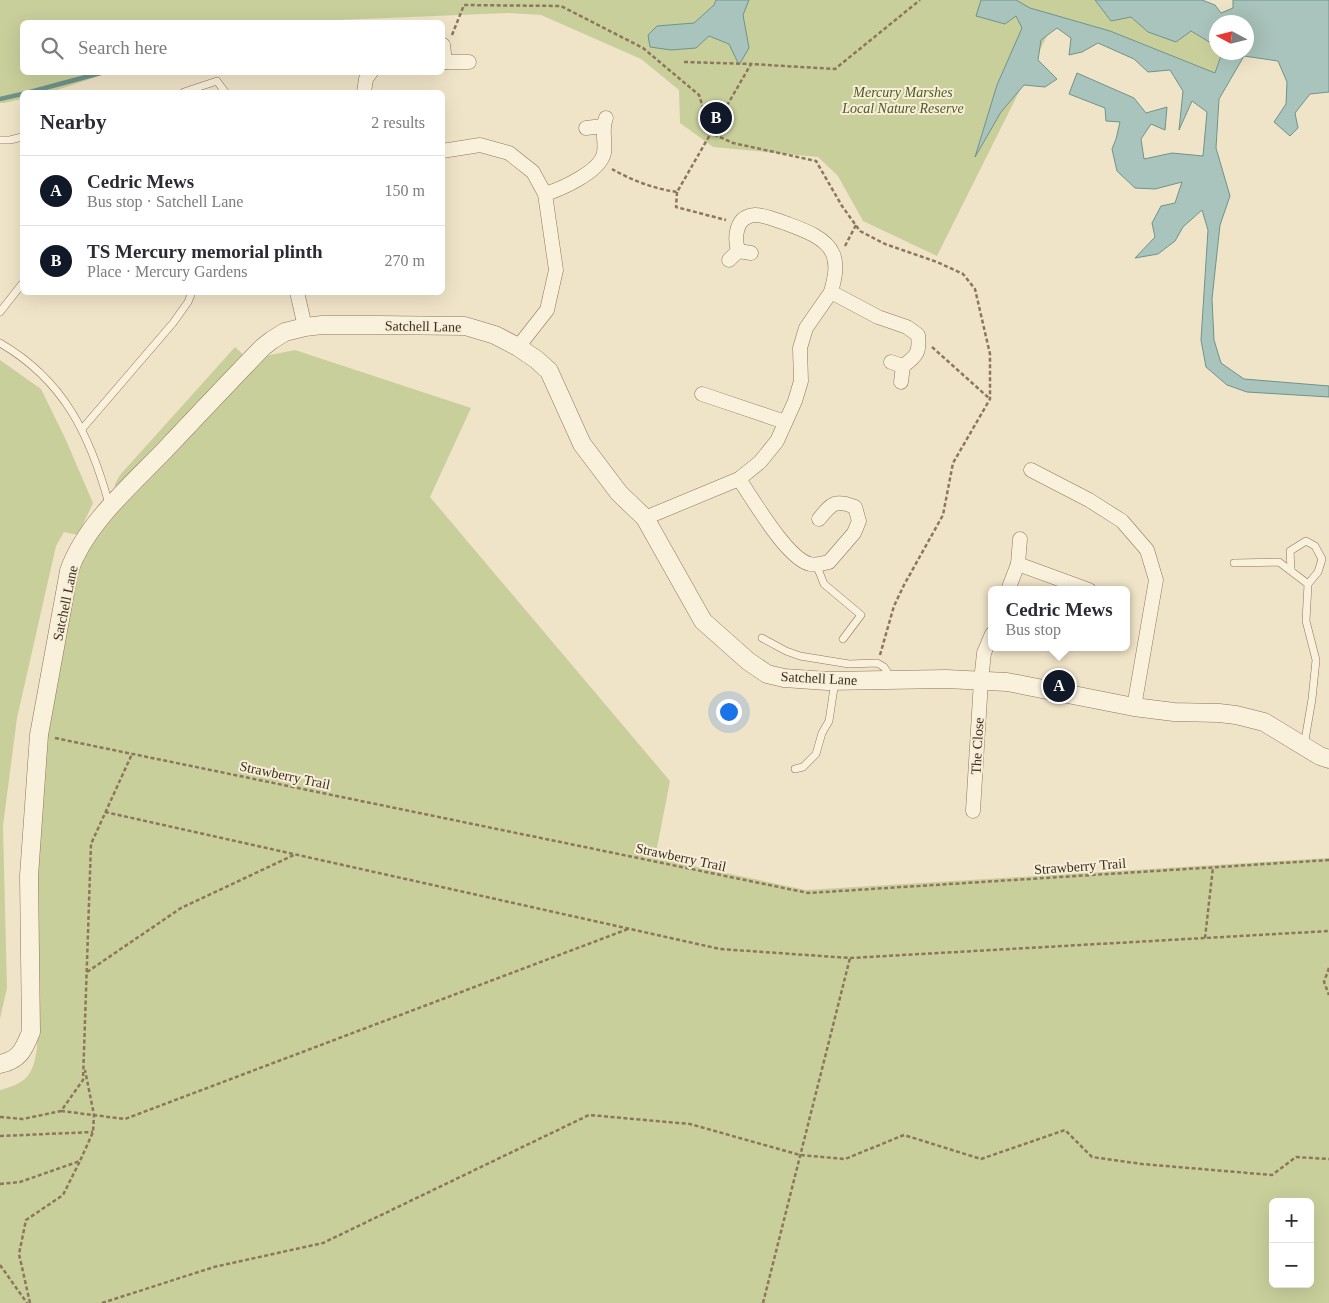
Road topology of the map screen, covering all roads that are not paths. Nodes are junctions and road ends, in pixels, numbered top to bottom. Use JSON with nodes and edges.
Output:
{"nodes":[{"id":1,"x":445,"y":56,"type":"edge"},
{"id":2,"x":469,"y":62,"type":"dead end"},
{"id":3,"x":369,"y":75,"type":"edge"},
{"id":4,"x":190,"y":90,"type":"edge"},
{"id":5,"x":224,"y":90,"type":"edge"},
{"id":6,"x":364,"y":90,"type":"edge"},
{"id":7,"x":586,"y":128,"type":"dead end"},
{"id":8,"x":20,"y":137,"type":"edge"},
{"id":9,"x":1,"y":141,"type":"edge"},
{"id":10,"x":445,"y":151,"type":"edge"},
{"id":11,"x":545,"y":194,"type":"junction"},
{"id":12,"x":739,"y":254,"type":"dead end"},
{"id":13,"x":20,"y":287,"type":"edge"},
{"id":14,"x":830,"y":292,"type":"junction"},
{"id":15,"x":191,"y":295,"type":"edge"},
{"id":16,"x":298,"y":295,"type":"edge"},
{"id":17,"x":0,"y":312,"type":"edge"},
{"id":18,"x":305,"y":327,"type":"junction"},
{"id":19,"x":0,"y":343,"type":"edge"},
{"id":20,"x":518,"y":348,"type":"junction"},
{"id":21,"x":901,"y":382,"type":"dead end"},
{"id":22,"x":702,"y":394,"type":"dead end"},
{"id":23,"x":785,"y":422,"type":"junction"},
{"id":24,"x":82,"y":429,"type":"junction"},
{"id":25,"x":1031,"y":470,"type":"dead end"},
{"id":26,"x":739,"y":479,"type":"junction"},
{"id":27,"x":110,"y":507,"type":"junction"},
{"id":28,"x":645,"y":518,"type":"junction"},
{"id":29,"x":818,"y":519,"type":"dead end"},
{"id":30,"x":1020,"y":538,"type":"dead end"},
{"id":31,"x":1234,"y":563,"type":"dead end"},
{"id":32,"x":816,"y":564,"type":"junction"},
{"id":33,"x":1018,"y":564,"type":"junction"},
{"id":34,"x":1291,"y":569,"type":"junction"},
{"id":35,"x":1308,"y":584,"type":"junction"},
{"id":36,"x":1010,"y":586,"type":"edge"},
{"id":37,"x":1079,"y":586,"type":"edge"},
{"id":38,"x":762,"y":638,"type":"dead end"},
{"id":39,"x":843,"y":639,"type":"dead end"},
{"id":40,"x":988,"y":644,"type":"edge"},
{"id":41,"x":892,"y":680,"type":"junction"},
{"id":42,"x":835,"y":681,"type":"junction"},
{"id":43,"x":981,"y":681,"type":"junction"},
{"id":44,"x":1134,"y":707,"type":"junction"},
{"id":45,"x":1304,"y":746,"type":"junction"},
{"id":46,"x":1329,"y":759,"type":"edge"},
{"id":47,"x":795,"y":769,"type":"dead end"},
{"id":48,"x":973,"y":811,"type":"dead end"},
{"id":49,"x":0,"y":1064,"type":"edge"}],
"edges":[{"from":1,"to":2,"type":"street"},
{"from":3,"to":6,"type":"street"},
{"from":4,"to":5,"type":"lane"},
{"from":7,"to":11,"type":"street"},
{"from":8,"to":9,"type":"lane"},
{"from":10,"to":11,"type":"street"},
{"from":11,"to":20,"type":"street"},
{"from":12,"to":14,"type":"street"},
{"from":13,"to":17,"type":"lane"},
{"from":14,"to":21,"type":"street"},
{"from":14,"to":23,"type":"street"},
{"from":15,"to":24,"type":"lane"},
{"from":16,"to":18,"type":"street"},
{"from":18,"to":20,"type":"street","name":"Satchell Lane"},
{"from":18,"to":27,"type":"street","name":"Satchell Lane"},
{"from":19,"to":24,"type":"lane"},
{"from":20,"to":28,"type":"street","name":"Satchell Lane"},
{"from":22,"to":23,"type":"street"},
{"from":23,"to":26,"type":"street"},
{"from":24,"to":27,"type":"lane"},
{"from":25,"to":44,"type":"street"},
{"from":26,"to":28,"type":"street"},
{"from":26,"to":32,"type":"street"},
{"from":27,"to":49,"type":"street","name":"Satchell Lane"},
{"from":28,"to":42,"type":"street","name":"Satchell Lane"},
{"from":29,"to":32,"type":"street"},
{"from":30,"to":33,"type":"street"},
{"from":31,"to":34,"type":"lane"},
{"from":32,"to":39,"type":"lane"},
{"from":33,"to":36,"type":"street"},
{"from":33,"to":37,"type":"street"},
{"from":34,"to":35,"type":"lane"},
{"from":34,"to":35,"type":"lane"},
{"from":35,"to":45,"type":"lane"},
{"from":38,"to":41,"type":"lane"},
{"from":40,"to":43,"type":"street","name":"The Close"},
{"from":41,"to":42,"type":"street","name":"Satchell Lane"},
{"from":41,"to":43,"type":"street","name":"Satchell Lane"},
{"from":42,"to":47,"type":"lane"},
{"from":43,"to":44,"type":"street","name":"Satchell Lane"},
{"from":43,"to":48,"type":"street","name":"The Close"},
{"from":44,"to":45,"type":"street","name":"Satchell Lane"},
{"from":45,"to":46,"type":"street","name":"Satchell Lane"}]}
